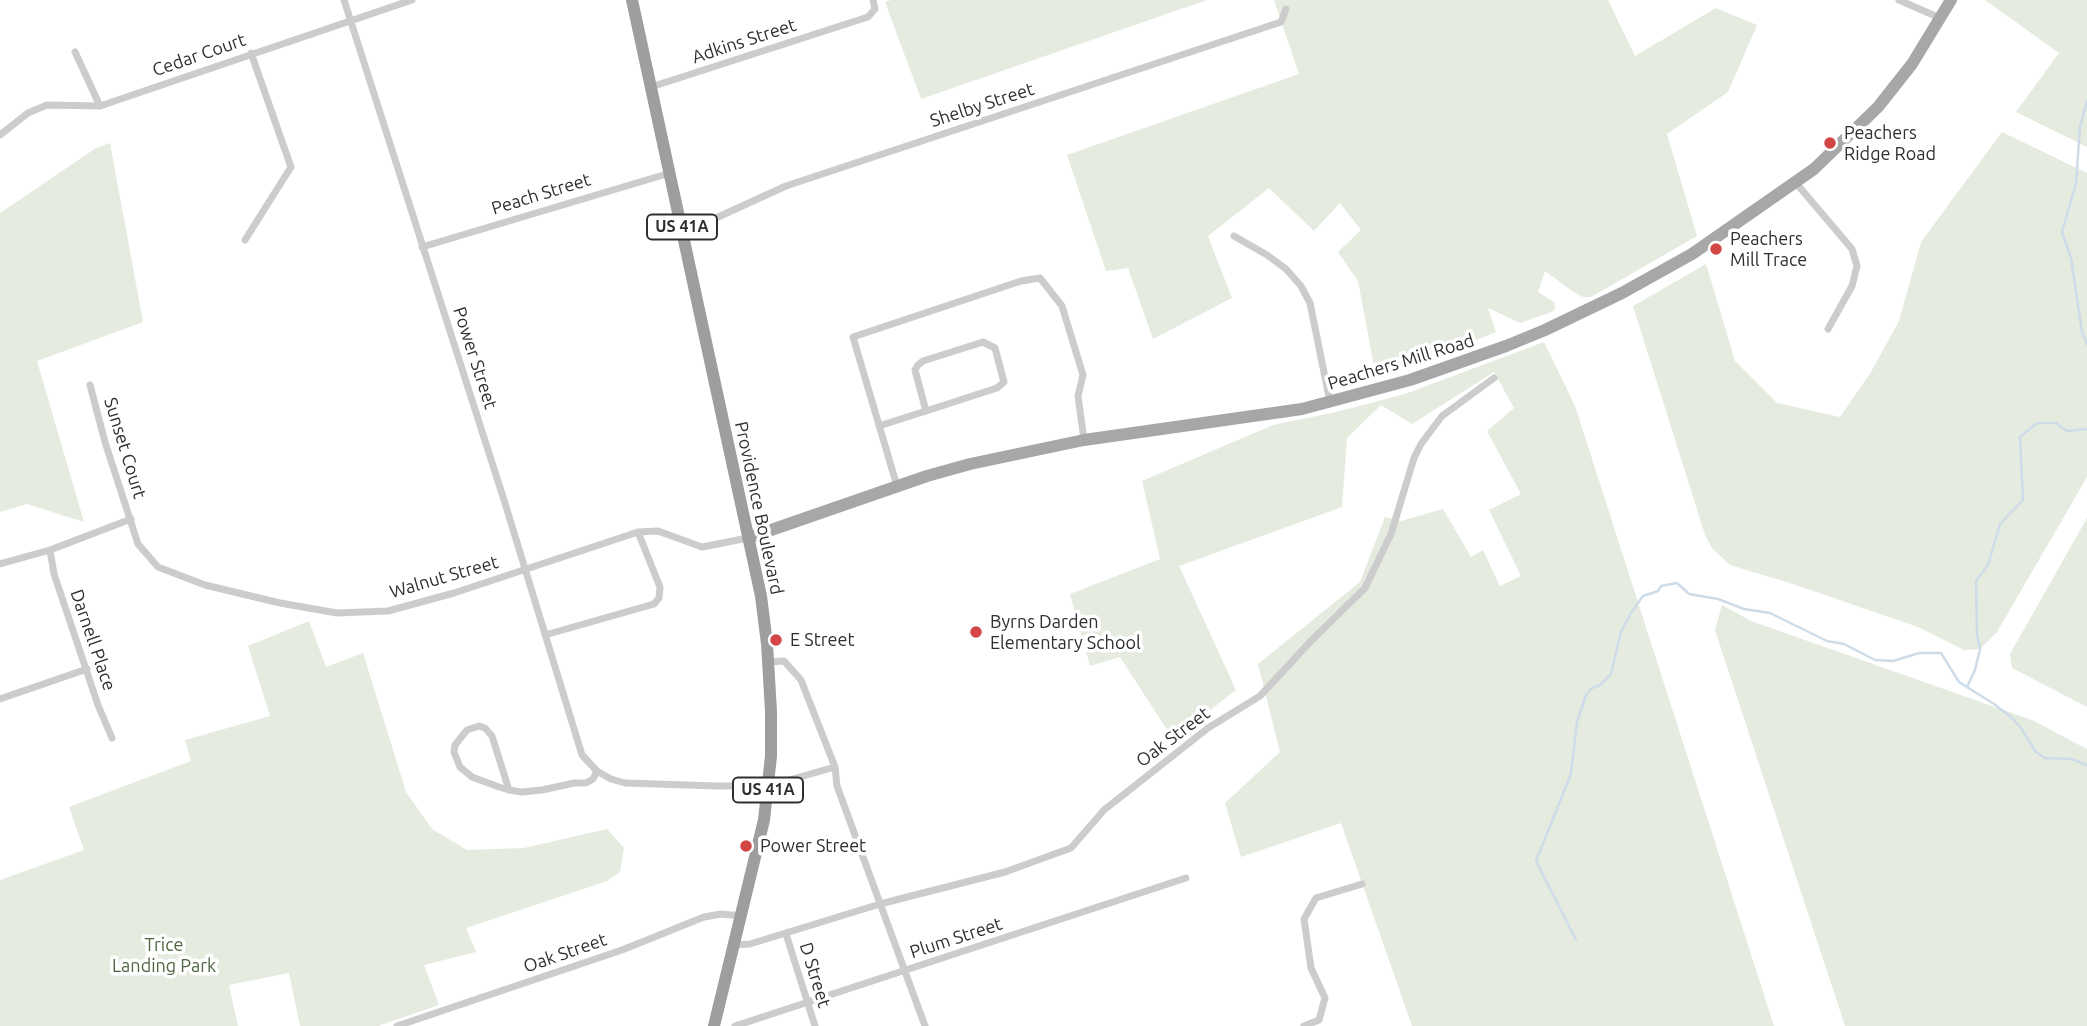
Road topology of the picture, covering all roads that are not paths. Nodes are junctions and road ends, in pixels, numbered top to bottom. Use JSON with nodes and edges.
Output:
{"nodes":[{"id":1,"x":344,"y":0,"type":"edge"},
{"id":2,"x":412,"y":0,"type":"edge"},
{"id":3,"x":873,"y":0,"type":"edge"},
{"id":4,"x":1899,"y":0,"type":"edge"},
{"id":5,"x":1951,"y":0,"type":"edge"},
{"id":6,"x":636,"y":1,"type":"edge"},
{"id":7,"x":1286,"y":9,"type":"dead end"},
{"id":8,"x":1941,"y":18,"type":"junction"},
{"id":9,"x":350,"y":20,"type":"junction"},
{"id":10,"x":75,"y":52,"type":"dead end"},
{"id":11,"x":251,"y":53,"type":"junction"},
{"id":12,"x":651,"y":88,"type":"junction"},
{"id":13,"x":100,"y":106,"type":"junction"},
{"id":14,"x":0,"y":135,"type":"edge"},
{"id":15,"x":670,"y":173,"type":"junction"},
{"id":16,"x":1796,"y":183,"type":"junction"},
{"id":17,"x":683,"y":233,"type":"junction"},
{"id":18,"x":1234,"y":236,"type":"dead end"},
{"id":19,"x":245,"y":240,"type":"dead end"},
{"id":20,"x":422,"y":247,"type":"junction"},
{"id":21,"x":1828,"y":329,"type":"dead end"},
{"id":22,"x":1494,"y":378,"type":"dead end"},
{"id":23,"x":90,"y":386,"type":"dead end"},
{"id":24,"x":1331,"y":402,"type":"junction"},
{"id":25,"x":926,"y":411,"type":"junction"},
{"id":26,"x":879,"y":426,"type":"junction"},
{"id":27,"x":1084,"y":440,"type":"junction"},
{"id":28,"x":897,"y":486,"type":"junction"},
{"id":29,"x":131,"y":519,"type":"junction"},
{"id":30,"x":638,"y":532,"type":"junction"},
{"id":31,"x":748,"y":538,"type":"junction"},
{"id":32,"x":50,"y":550,"type":"junction"},
{"id":33,"x":0,"y":564,"type":"edge"},
{"id":34,"x":526,"y":569,"type":"junction"},
{"id":35,"x":545,"y":635,"type":"junction"},
{"id":36,"x":768,"y":662,"type":"junction"},
{"id":37,"x":87,"y":669,"type":"junction"},
{"id":38,"x":0,"y":699,"type":"edge"},
{"id":39,"x":112,"y":737,"type":"dead end"},
{"id":40,"x":835,"y":767,"type":"junction"},
{"id":41,"x":597,"y":771,"type":"junction"},
{"id":42,"x":768,"y":786,"type":"junction"},
{"id":43,"x":509,"y":790,"type":"junction"},
{"id":44,"x":1186,"y":878,"type":"dead end"},
{"id":45,"x":1362,"y":884,"type":"dead end"},
{"id":46,"x":880,"y":904,"type":"junction"},
{"id":47,"x":742,"y":916,"type":"junction"},
{"id":48,"x":786,"y":934,"type":"junction"},
{"id":49,"x":734,"y":945,"type":"junction"},
{"id":50,"x":906,"y":971,"type":"junction"},
{"id":51,"x":807,"y":1003,"type":"junction"},
{"id":52,"x":397,"y":1026,"type":"edge"},
{"id":53,"x":714,"y":1026,"type":"edge"},
{"id":54,"x":736,"y":1026,"type":"edge"},
{"id":55,"x":815,"y":1026,"type":"edge"},
{"id":56,"x":925,"y":1026,"type":"edge"},
{"id":57,"x":1304,"y":1026,"type":"edge"}],
"edges":[{"from":1,"to":9,"type":"street","name":"Power Street"},
{"from":2,"to":9,"type":"street","name":"Cedar Court"},
{"from":3,"to":12,"type":"street","name":"Adkins Street"},
{"from":4,"to":8,"type":"street"},
{"from":5,"to":8,"type":"main road","name":"Peachers Mill Road"},
{"from":6,"to":12,"type":"highway","name":"Providence Boulevard","number":"US 41A"},
{"from":7,"to":17,"type":"street","name":"Shelby Street"},
{"from":8,"to":16,"type":"main road","name":"Peachers Mill Road"},
{"from":9,"to":11,"type":"street","name":"Cedar Court"},
{"from":9,"to":20,"type":"street","name":"Power Street"},
{"from":10,"to":13,"type":"street"},
{"from":11,"to":13,"type":"street","name":"Cedar Court"},
{"from":11,"to":19,"type":"street"},
{"from":12,"to":15,"type":"highway","name":"Providence Boulevard","number":"US 41A"},
{"from":13,"to":14,"type":"street","name":"Cedar Court"},
{"from":15,"to":17,"type":"highway","name":"Providence Boulevard","number":"US 41A"},
{"from":15,"to":20,"type":"street","name":"Peach Street"},
{"from":16,"to":21,"type":"street"},
{"from":16,"to":24,"type":"main road","name":"Peachers Mill Road"},
{"from":17,"to":31,"type":"highway","name":"Providence Boulevard","number":"US 41A"},
{"from":18,"to":24,"type":"street"},
{"from":20,"to":34,"type":"street","name":"Power Street"},
{"from":22,"to":46,"type":"street","name":"Oak Street"},
{"from":23,"to":29,"type":"street","name":"Sunset Court"},
{"from":24,"to":27,"type":"main road","name":"Peachers Mill Road"},
{"from":25,"to":25,"type":"street"},
{"from":25,"to":26,"type":"street"},
{"from":26,"to":27,"type":"street"},
{"from":26,"to":28,"type":"street"},
{"from":27,"to":28,"type":"main road","name":"Peachers Mill Road"},
{"from":28,"to":31,"type":"main road","name":"Peachers Mill Road"},
{"from":29,"to":32,"type":"street"},
{"from":29,"to":34,"type":"street","name":"Walnut Street"},
{"from":30,"to":31,"type":"street","name":"Walnut Street"},
{"from":30,"to":34,"type":"street","name":"Walnut Street"},
{"from":30,"to":35,"type":"street"},
{"from":31,"to":36,"type":"highway","name":"Providence Boulevard","number":"US 41A"},
{"from":32,"to":33,"type":"street"},
{"from":32,"to":37,"type":"street","name":"Darnell Place"},
{"from":34,"to":35,"type":"street","name":"Power Street"},
{"from":35,"to":41,"type":"street","name":"Power Street"},
{"from":36,"to":40,"type":"street"},
{"from":36,"to":42,"type":"highway","name":"Providence Boulevard","number":"US 41A"},
{"from":37,"to":38,"type":"street"},
{"from":37,"to":39,"type":"street","name":"Darnell Place"},
{"from":40,"to":42,"type":"street"},
{"from":40,"to":46,"type":"street"},
{"from":41,"to":42,"type":"street"},
{"from":41,"to":43,"type":"street"},
{"from":42,"to":47,"type":"highway","name":"Providence Boulevard","number":"US 41A"},
{"from":43,"to":43,"type":"street"},
{"from":44,"to":50,"type":"street","name":"Plum Street"},
{"from":45,"to":57,"type":"street"},
{"from":46,"to":48,"type":"street","name":"Oak Street"},
{"from":46,"to":50,"type":"street"},
{"from":47,"to":49,"type":"highway","name":"Providence Boulevard","number":"US 41A"},
{"from":47,"to":52,"type":"street","name":"Oak Street"},
{"from":48,"to":49,"type":"street","name":"Oak Street"},
{"from":48,"to":51,"type":"street","name":"D Street"},
{"from":49,"to":53,"type":"highway","name":"Providence Boulevard","number":"US 41A"},
{"from":50,"to":51,"type":"street","name":"Plum Street"},
{"from":50,"to":56,"type":"street"},
{"from":51,"to":54,"type":"street","name":"Plum Street"},
{"from":51,"to":55,"type":"street","name":"D Street"}]}
